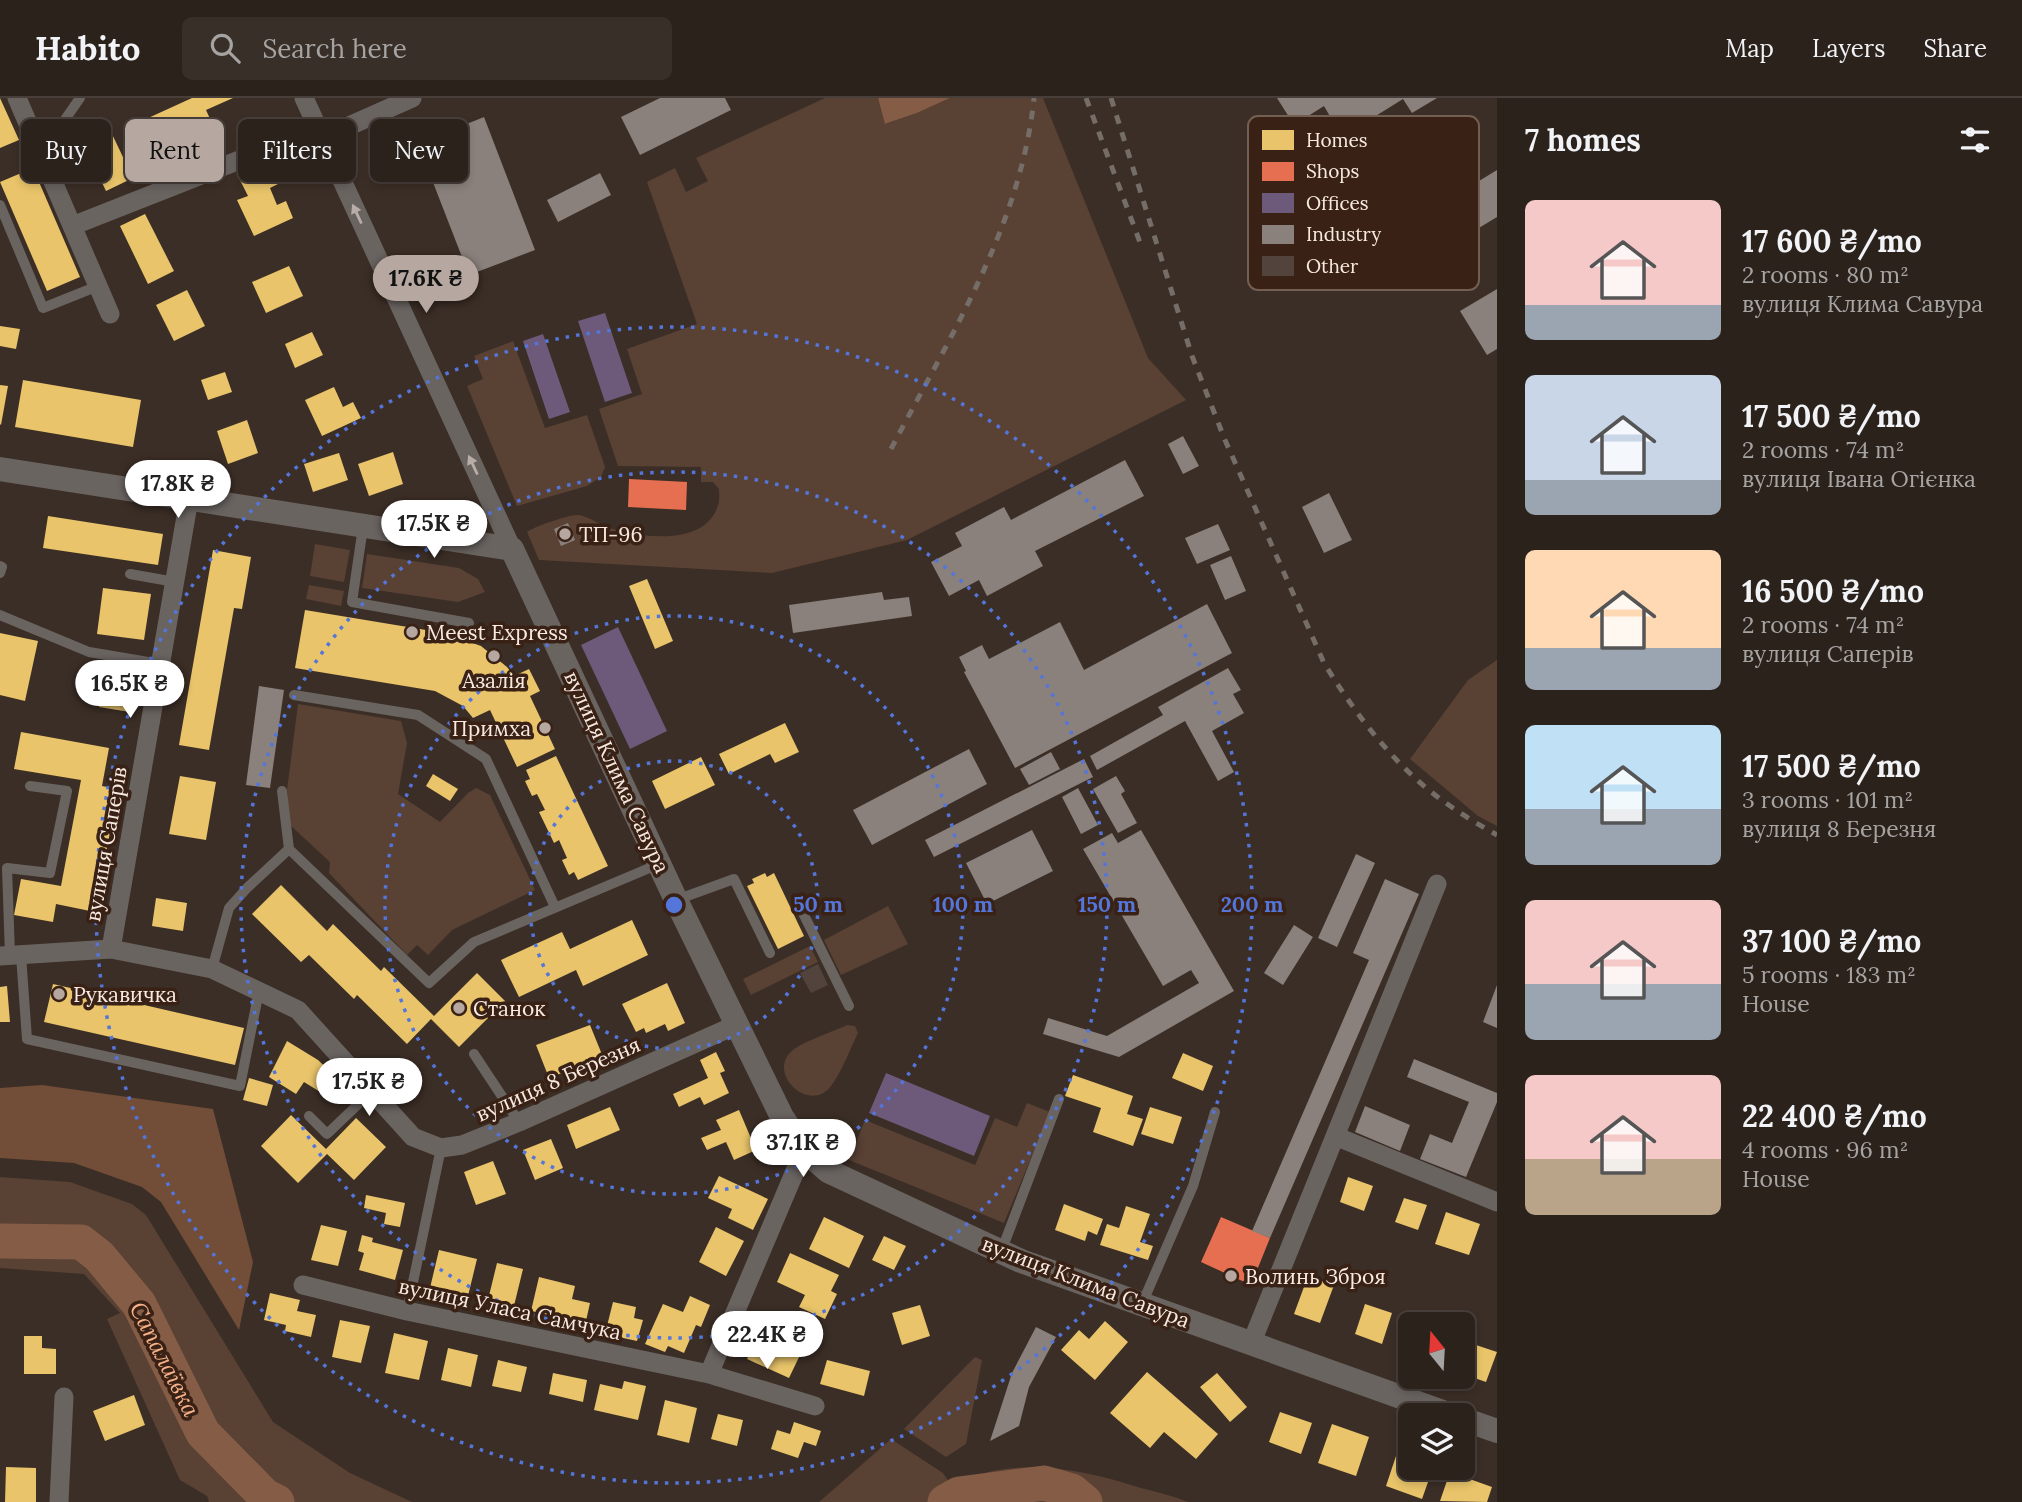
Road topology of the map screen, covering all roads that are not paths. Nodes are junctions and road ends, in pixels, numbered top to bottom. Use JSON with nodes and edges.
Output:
{"nodes":[{"id":1,"x":17,"y":98,"type":"edge"},
{"id":2,"x":80,"y":98,"type":"edge"},
{"id":3,"x":304,"y":98,"type":"edge"},
{"id":4,"x":412,"y":98,"type":"edge"},
{"id":5,"x":26,"y":119,"type":"edge"},
{"id":6,"x":66,"y":119,"type":"edge"},
{"id":7,"x":313,"y":119,"type":"edge"},
{"id":8,"x":356,"y":120,"type":"edge"},
{"id":9,"x":238,"y":164,"type":"edge"},
{"id":10,"x":53,"y":182,"type":"edge"},
{"id":11,"x":342,"y":182,"type":"edge"},
{"id":12,"x":0,"y":205,"type":"edge"},
{"id":13,"x":72,"y":226,"type":"junction"},
{"id":14,"x":97,"y":286,"type":"junction"},
{"id":15,"x":110,"y":314,"type":"dead end"},
{"id":16,"x":0,"y":469,"type":"edge"},
{"id":17,"x":189,"y":499,"type":"junction"},
{"id":18,"x":363,"y":526,"type":"junction"},
{"id":19,"x":512,"y":549,"type":"junction"},
{"id":20,"x":0,"y":566,"type":"edge"},
{"id":21,"x":0,"y":573,"type":"edge"},
{"id":22,"x":130,"y":574,"type":"dead end"},
{"id":23,"x":175,"y":582,"type":"junction"},
{"id":24,"x":0,"y":615,"type":"edge"},
{"id":25,"x":468,"y":623,"type":"dead end"},
{"id":26,"x":160,"y":664,"type":"junction"},
{"id":27,"x":294,"y":695,"type":"dead end"},
{"id":28,"x":30,"y":786,"type":"dead end"},
{"id":29,"x":282,"y":792,"type":"dead end"},
{"id":30,"x":289,"y":849,"type":"junction"},
{"id":31,"x":660,"y":864,"type":"junction"},
{"id":32,"x":1437,"y":884,"type":"dead end"},
{"id":33,"x":676,"y":900,"type":"junction"},
{"id":34,"x":799,"y":905,"type":"dead end"},
{"id":35,"x":555,"y":907,"type":"junction"},
{"id":36,"x":111,"y":949,"type":"junction"},
{"id":37,"x":770,"y":953,"type":"dead end"},
{"id":38,"x":10,"y":956,"type":"edge"},
{"id":39,"x":212,"y":969,"type":"junction"},
{"id":40,"x":259,"y":991,"type":"junction"},
{"id":41,"x":849,"y":1006,"type":"dead end"},
{"id":42,"x":736,"y":1025,"type":"junction"},
{"id":43,"x":474,"y":1054,"type":"dead end"},
{"id":44,"x":372,"y":1091,"type":"junction"},
{"id":45,"x":1059,"y":1099,"type":"dead end"},
{"id":46,"x":1215,"y":1112,"type":"dead end"},
{"id":47,"x":309,"y":1116,"type":"dead end"},
{"id":48,"x":519,"y":1122,"type":"junction"},
{"id":49,"x":1335,"y":1136,"type":"junction"},
{"id":50,"x":441,"y":1148,"type":"junction"},
{"id":51,"x":804,"y":1150,"type":"junction"},
{"id":52,"x":1497,"y":1202,"type":"edge"},
{"id":53,"x":1001,"y":1252,"type":"junction"},
{"id":54,"x":303,"y":1285,"type":"dead end"},
{"id":55,"x":1142,"y":1305,"type":"junction"},
{"id":56,"x":407,"y":1311,"type":"junction"},
{"id":57,"x":1251,"y":1344,"type":"junction"},
{"id":58,"x":709,"y":1374,"type":"junction"},
{"id":59,"x":64,"y":1398,"type":"dead end"},
{"id":60,"x":1417,"y":1403,"type":"edge"},
{"id":61,"x":815,"y":1406,"type":"dead end"},
{"id":62,"x":1475,"y":1423,"type":"edge"},
{"id":63,"x":1497,"y":1431,"type":"edge"},
{"id":64,"x":59,"y":1502,"type":"edge"}],
"edges":[{"from":1,"to":5,"type":"street"},
{"from":2,"to":6,"type":"lane"},
{"from":3,"to":7,"type":"street","name":"вулиця Клима Савура"},
{"from":4,"to":8,"type":"street"},
{"from":9,"to":13,"type":"street"},
{"from":10,"to":13,"type":"street"},
{"from":19,"to":11,"type":"street","name":"вулиця Клима Савура","one_way":true},
{"from":12,"to":14,"type":"lane"},
{"from":13,"to":14,"type":"street"},
{"from":14,"to":15,"type":"street"},
{"from":16,"to":17,"type":"street"},
{"from":17,"to":18,"type":"street"},
{"from":17,"to":23,"type":"street","name":"вулиця Саперів"},
{"from":18,"to":19,"type":"street"},
{"from":18,"to":25,"type":"lane"},
{"from":19,"to":31,"type":"street","name":"вулиця Клима Савура"},
{"from":20,"to":21,"type":"lane"},
{"from":22,"to":23,"type":"lane"},
{"from":23,"to":26,"type":"street","name":"вулиця Саперів"},
{"from":24,"to":26,"type":"lane"},
{"from":26,"to":36,"type":"street","name":"вулиця Саперів"},
{"from":27,"to":35,"type":"lane"},
{"from":28,"to":38,"type":"lane"},
{"from":29,"to":30,"type":"lane"},
{"from":30,"to":35,"type":"lane"},
{"from":30,"to":39,"type":"lane"},
{"from":31,"to":33,"type":"street","name":"вулиця Клима Савура"},
{"from":31,"to":35,"type":"lane"},
{"from":32,"to":49,"type":"street"},
{"from":33,"to":37,"type":"lane"},
{"from":33,"to":42,"type":"street","name":"вулиця Клима Савура"},
{"from":34,"to":41,"type":"lane"},
{"from":36,"to":38,"type":"street"},
{"from":36,"to":39,"type":"street"},
{"from":38,"to":40,"type":"lane"},
{"from":39,"to":40,"type":"street"},
{"from":40,"to":44,"type":"street"},
{"from":42,"to":48,"type":"street","name":"вулиця 8 Березня"},
{"from":42,"to":51,"type":"street","name":"вулиця Клима Савура"},
{"from":43,"to":48,"type":"lane"},
{"from":44,"to":47,"type":"lane"},
{"from":44,"to":50,"type":"street"},
{"from":45,"to":53,"type":"lane"},
{"from":46,"to":55,"type":"lane"},
{"from":48,"to":50,"type":"street","name":"вулиця 8 Березня"},
{"from":49,"to":52,"type":"street"},
{"from":49,"to":57,"type":"street"},
{"from":50,"to":56,"type":"lane"},
{"from":51,"to":53,"type":"street","name":"вулиця Клима Савура"},
{"from":51,"to":58,"type":"street"},
{"from":53,"to":55,"type":"street","name":"вулиця Клима Савура"},
{"from":54,"to":56,"type":"street","name":"вулиця Уласа Самчука"},
{"from":55,"to":57,"type":"street","name":"вулиця Клима Савура"},
{"from":56,"to":58,"type":"street","name":"вулиця Уласа Самчука"},
{"from":57,"to":60,"type":"street","name":"вулиця Клима Савура"},
{"from":58,"to":61,"type":"street","name":"вулиця Уласа Самчука"},
{"from":59,"to":64,"type":"street"},
{"from":62,"to":63,"type":"street"}]}
